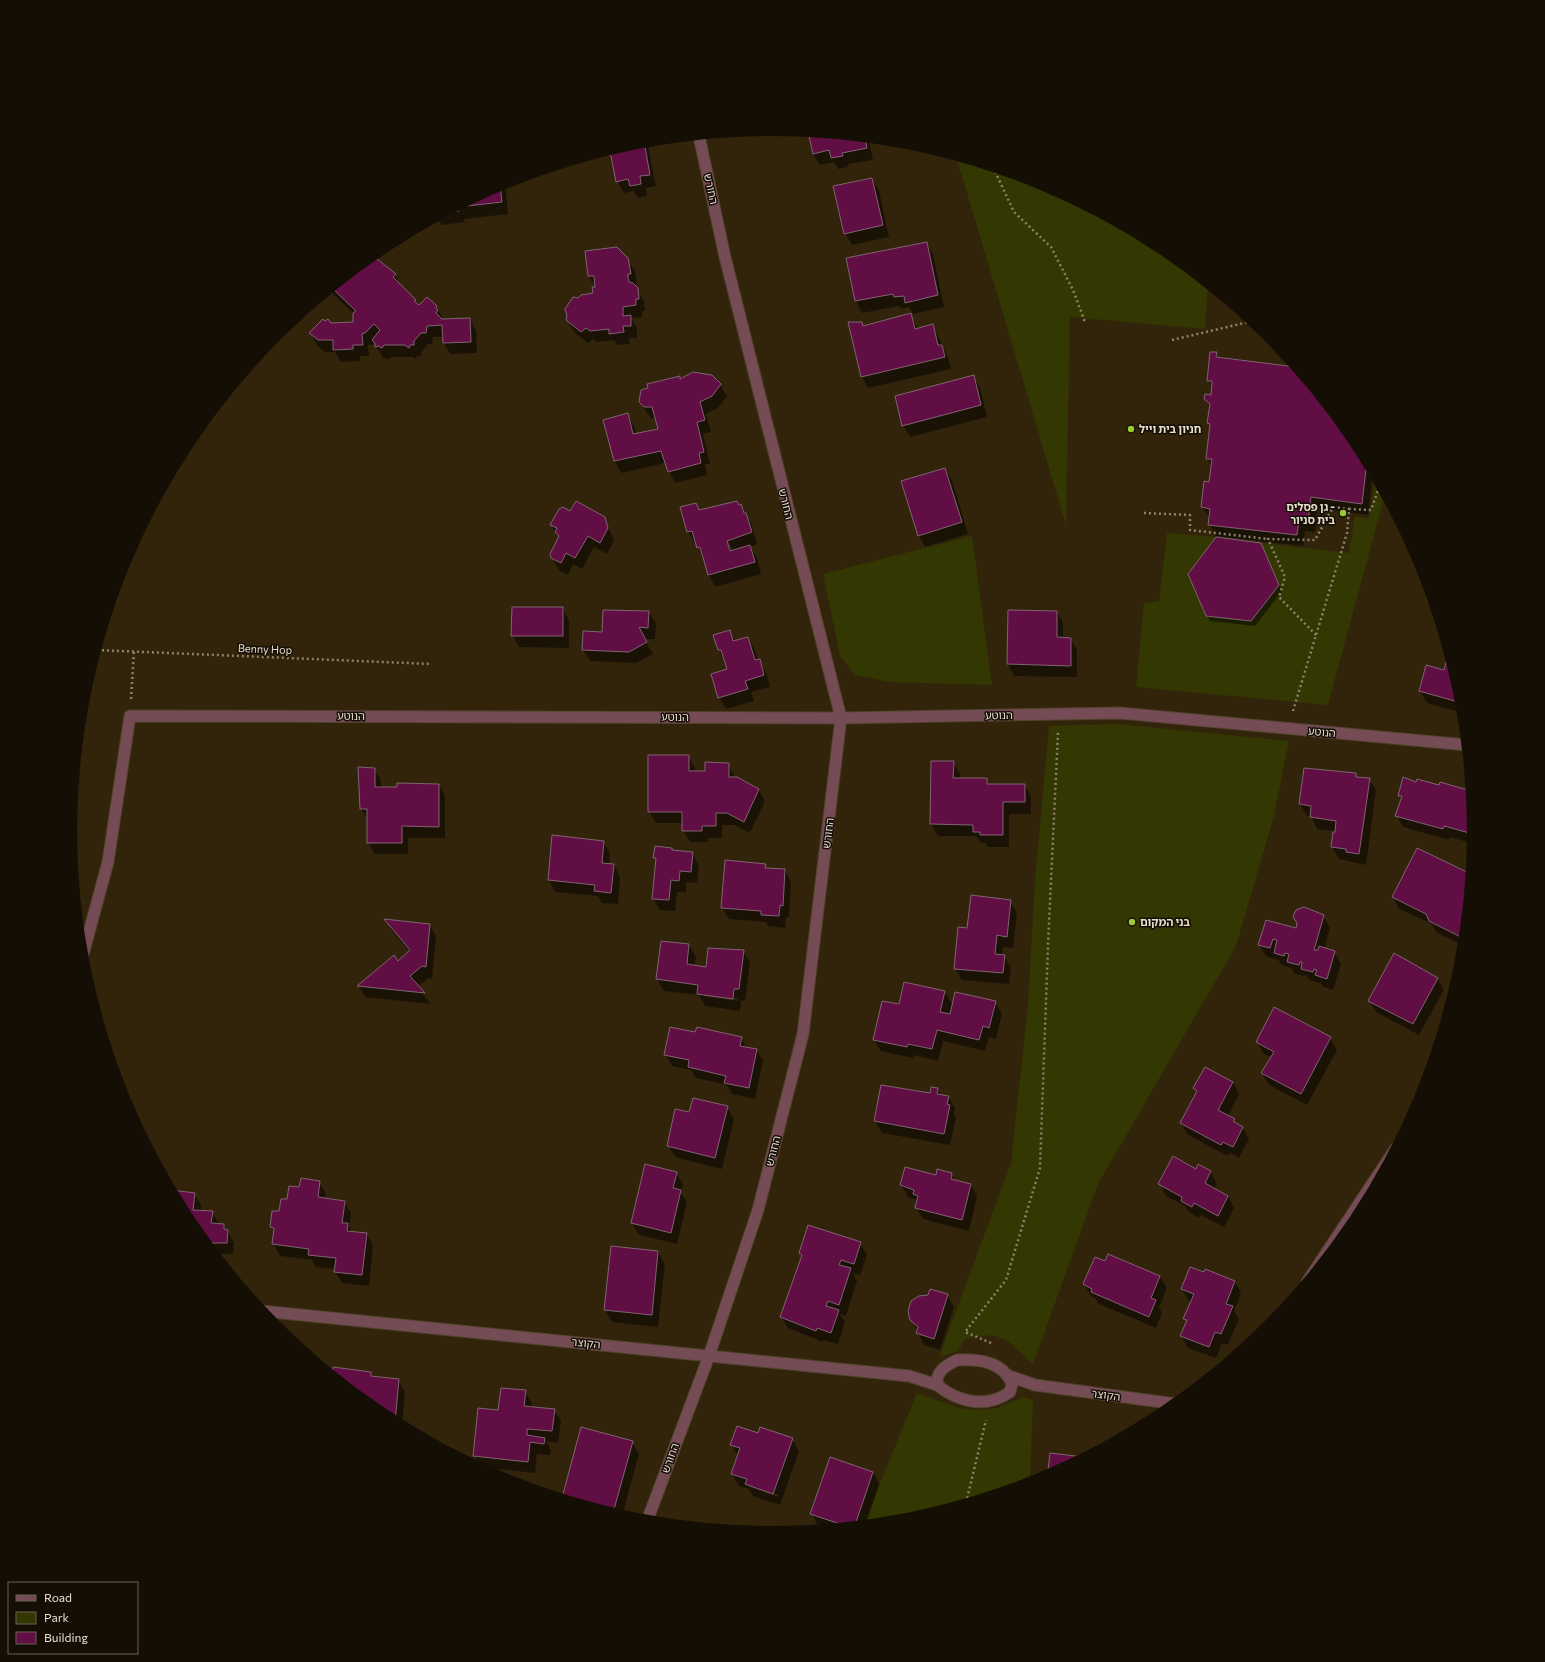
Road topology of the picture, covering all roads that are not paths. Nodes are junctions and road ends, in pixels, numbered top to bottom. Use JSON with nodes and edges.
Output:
{"nodes":[{"id":1,"x":700,"y":139,"type":"edge"},
{"id":2,"x":842,"y":718,"type":"junction"},
{"id":3,"x":1462,"y":745,"type":"edge"},
{"id":4,"x":86,"y":943,"type":"edge"},
{"id":5,"x":1367,"y":1192,"type":"edge"},
{"id":6,"x":1342,"y":1230,"type":"edge"},
{"id":7,"x":271,"y":1312,"type":"edge"},
{"id":8,"x":709,"y":1356,"type":"junction"},
{"id":9,"x":939,"y":1372,"type":"junction"},
{"id":10,"x":909,"y":1376,"type":"junction"},
{"id":11,"x":1009,"y":1376,"type":"junction"},
{"id":12,"x":937,"y":1385,"type":"junction"},
{"id":13,"x":1035,"y":1385,"type":"junction"},
{"id":14,"x":1010,"y":1392,"type":"junction"},
{"id":15,"x":1168,"y":1403,"type":"edge"},
{"id":16,"x":649,"y":1515,"type":"edge"}],
"edges":[{"from":1,"to":2,"type":"street","name":"החורש"},
{"from":2,"to":3,"type":"street","name":"הנוטע"},
{"from":2,"to":4,"type":"street","name":"הנוטע"},
{"from":2,"to":8,"type":"street","name":"החורש"},
{"from":5,"to":6,"type":"street"},
{"from":7,"to":8,"type":"street","name":"הקוצר"},
{"from":8,"to":10,"type":"street","name":"הקוצר"},
{"from":8,"to":16,"type":"street","name":"החורש"},
{"from":9,"to":10,"type":"street","name":"הקוצר"},
{"from":9,"to":11,"type":"street","name":"הקוצר"},
{"from":9,"to":12,"type":"street"},
{"from":10,"to":12,"type":"street","name":"הקוצר"},
{"from":11,"to":13,"type":"street","name":"הקוצר"},
{"from":11,"to":14,"type":"street"},
{"from":12,"to":14,"type":"street","name":"הקוצר"},
{"from":13,"to":14,"type":"street","name":"הקוצר"},
{"from":13,"to":15,"type":"street","name":"הקוצר"}]}
